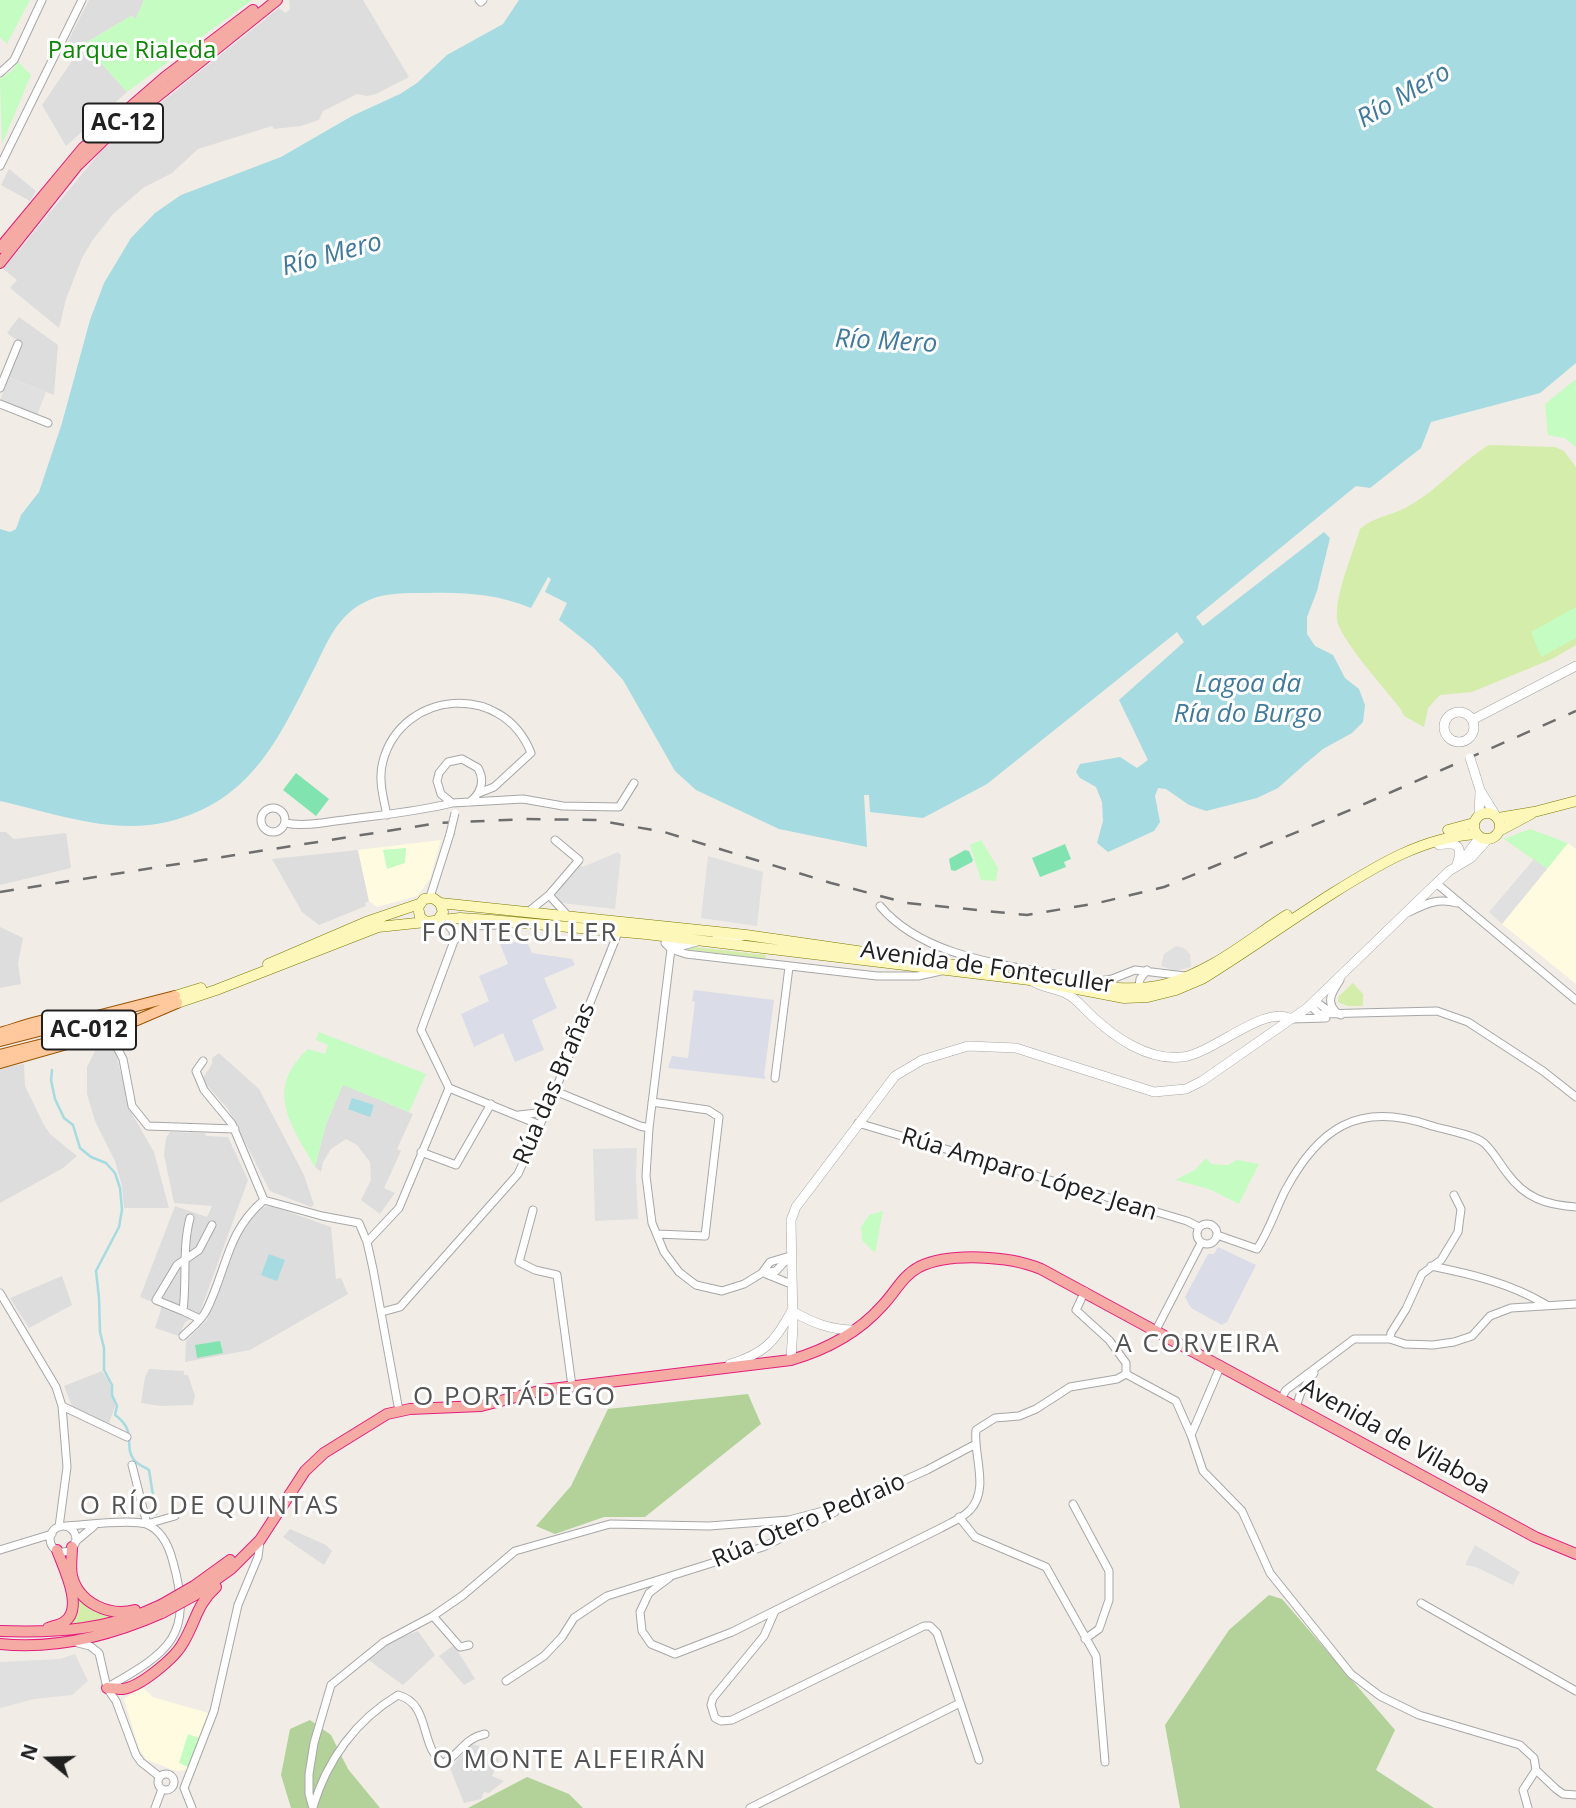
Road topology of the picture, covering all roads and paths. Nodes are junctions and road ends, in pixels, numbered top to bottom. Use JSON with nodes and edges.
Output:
{"nodes":[{"id":1,"x":42,"y":0,"type":"edge"},
{"id":2,"x":82,"y":0,"type":"edge"},
{"id":3,"x":273,"y":2,"type":"edge"},
{"id":4,"x":0,"y":73,"type":"edge"},
{"id":5,"x":0,"y":166,"type":"edge"},
{"id":6,"x":0,"y":248,"type":"edge"},
{"id":7,"x":0,"y":262,"type":"edge"},
{"id":8,"x":18,"y":344,"type":"dead end"},
{"id":9,"x":0,"y":388,"type":"edge"},
{"id":10,"x":0,"y":404,"type":"edge"},
{"id":11,"x":48,"y":423,"type":"dead end"},
{"id":12,"x":1576,"y":666,"type":"edge"},
{"id":13,"x":1472,"y":720,"type":"junction"},
{"id":14,"x":1468,"y":738,"type":"junction"},
{"id":15,"x":1457,"y":742,"type":"junction"},
{"id":16,"x":1470,"y":758,"type":"junction"},
{"id":17,"x":634,"y":783,"type":"dead end"},
{"id":18,"x":1480,"y":790,"type":"junction"},
{"id":19,"x":480,"y":793,"type":"junction"},
{"id":20,"x":1576,"y":801,"type":"edge"},
{"id":21,"x":470,"y":802,"type":"junction"},
{"id":22,"x":455,"y":803,"type":"junction"},
{"id":23,"x":1534,"y":812,"type":"junction"},
{"id":24,"x":387,"y":815,"type":"junction"},
{"id":25,"x":1497,"y":817,"type":"junction"},
{"id":26,"x":285,"y":823,"type":"dead end"},
{"id":27,"x":1480,"y":830,"type":"junction"},
{"id":28,"x":1499,"y":831,"type":"junction"},
{"id":29,"x":555,"y":840,"type":"dead end"},
{"id":30,"x":1387,"y":859,"type":"junction"},
{"id":31,"x":1459,"y":863,"type":"junction"},
{"id":32,"x":1436,"y":883,"type":"junction"},
{"id":33,"x":549,"y":895,"type":"junction"},
{"id":34,"x":435,"y":900,"type":"junction"},
{"id":35,"x":419,"y":904,"type":"junction"},
{"id":36,"x":1462,"y":905,"type":"junction"},
{"id":37,"x":880,"y":906,"type":"dead end"},
{"id":38,"x":528,"y":912,"type":"junction"},
{"id":39,"x":568,"y":916,"type":"junction"},
{"id":40,"x":587,"y":917,"type":"junction"},
{"id":41,"x":1399,"y":917,"type":"junction"},
{"id":42,"x":441,"y":920,"type":"junction"},
{"id":43,"x":426,"y":922,"type":"junction"},
{"id":44,"x":536,"y":925,"type":"junction"},
{"id":45,"x":619,"y":930,"type":"junction"},
{"id":46,"x":746,"y":935,"type":"junction"},
{"id":47,"x":671,"y":940,"type":"junction"},
{"id":48,"x":454,"y":941,"type":"junction"},
{"id":49,"x":806,"y":943,"type":"junction"},
{"id":50,"x":307,"y":952,"type":"junction"},
{"id":51,"x":882,"y":964,"type":"junction"},
{"id":52,"x":789,"y":967,"type":"junction"},
{"id":53,"x":1348,"y":968,"type":"junction"},
{"id":54,"x":943,"y":971,"type":"junction"},
{"id":55,"x":1147,"y":971,"type":"junction"},
{"id":56,"x":877,"y":976,"type":"junction"},
{"id":57,"x":1030,"y":980,"type":"junction"},
{"id":58,"x":1187,"y":981,"type":"junction"},
{"id":59,"x":1139,"y":987,"type":"junction"},
{"id":60,"x":1152,"y":988,"type":"junction"},
{"id":61,"x":1099,"y":995,"type":"junction"},
{"id":62,"x":176,"y":999,"type":"junction"},
{"id":63,"x":1576,"y":999,"type":"edge"},
{"id":64,"x":1315,"y":1001,"type":"junction"},
{"id":65,"x":1342,"y":1015,"type":"junction"},
{"id":66,"x":88,"y":1018,"type":"junction"},
{"id":67,"x":1291,"y":1019,"type":"junction"},
{"id":68,"x":0,"y":1032,"type":"edge"},
{"id":69,"x":109,"y":1032,"type":"junction"},
{"id":70,"x":0,"y":1041,"type":"edge"},
{"id":71,"x":0,"y":1055,"type":"edge"},
{"id":72,"x":203,"y":1061,"type":"dead end"},
{"id":73,"x":0,"y":1063,"type":"edge"},
{"id":74,"x":775,"y":1078,"type":"dead end"},
{"id":75,"x":449,"y":1088,"type":"junction"},
{"id":76,"x":555,"y":1091,"type":"junction"},
{"id":77,"x":1576,"y":1097,"type":"edge"},
{"id":78,"x":652,"y":1102,"type":"junction"},
{"id":79,"x":491,"y":1104,"type":"junction"},
{"id":80,"x":546,"y":1112,"type":"junction"},
{"id":81,"x":519,"y":1115,"type":"junction"},
{"id":82,"x":858,"y":1123,"type":"junction"},
{"id":83,"x":540,"y":1125,"type":"junction"},
{"id":84,"x":649,"y":1128,"type":"junction"},
{"id":85,"x":235,"y":1129,"type":"junction"},
{"id":86,"x":421,"y":1152,"type":"junction"},
{"id":87,"x":1454,"y":1195,"type":"dead end"},
{"id":88,"x":264,"y":1200,"type":"junction"},
{"id":89,"x":1576,"y":1206,"type":"edge"},
{"id":90,"x":533,"y":1210,"type":"dead end"},
{"id":91,"x":190,"y":1218,"type":"dead end"},
{"id":92,"x":212,"y":1225,"type":"dead end"},
{"id":93,"x":1199,"y":1227,"type":"junction"},
{"id":94,"x":657,"y":1234,"type":"junction"},
{"id":95,"x":1217,"y":1234,"type":"junction"},
{"id":96,"x":367,"y":1242,"type":"junction"},
{"id":97,"x":1201,"y":1243,"type":"junction"},
{"id":98,"x":790,"y":1256,"type":"junction"},
{"id":99,"x":186,"y":1260,"type":"junction"},
{"id":100,"x":1430,"y":1266,"type":"junction"},
{"id":101,"x":762,"y":1273,"type":"junction"},
{"id":102,"x":791,"y":1284,"type":"junction"},
{"id":103,"x":1085,"y":1291,"type":"junction"},
{"id":104,"x":0,"y":1293,"type":"edge"},
{"id":105,"x":1576,"y":1304,"type":"edge"},
{"id":106,"x":1545,"y":1305,"type":"junction"},
{"id":107,"x":183,"y":1311,"type":"junction"},
{"id":108,"x":792,"y":1311,"type":"junction"},
{"id":109,"x":382,"y":1312,"type":"junction"},
{"id":110,"x":200,"y":1319,"type":"junction"},
{"id":111,"x":855,"y":1330,"type":"junction"},
{"id":112,"x":1156,"y":1330,"type":"junction"},
{"id":113,"x":183,"y":1336,"type":"dead end"},
{"id":114,"x":1390,"y":1339,"type":"junction"},
{"id":115,"x":791,"y":1360,"type":"junction"},
{"id":116,"x":1321,"y":1364,"type":"junction"},
{"id":117,"x":1221,"y":1365,"type":"junction"},
{"id":118,"x":688,"y":1374,"type":"junction"},
{"id":119,"x":1126,"y":1374,"type":"junction"},
{"id":120,"x":1293,"y":1385,"type":"junction"},
{"id":121,"x":572,"y":1387,"type":"junction"},
{"id":122,"x":1301,"y":1392,"type":"junction"},
{"id":123,"x":1280,"y":1399,"type":"junction"},
{"id":124,"x":62,"y":1406,"type":"junction"},
{"id":125,"x":1296,"y":1407,"type":"junction"},
{"id":126,"x":399,"y":1410,"type":"junction"},
{"id":127,"x":1191,"y":1435,"type":"junction"},
{"id":128,"x":127,"y":1437,"type":"dead end"},
{"id":129,"x":974,"y":1445,"type":"junction"},
{"id":130,"x":132,"y":1465,"type":"dead end"},
{"id":131,"x":286,"y":1498,"type":"junction"},
{"id":132,"x":850,"y":1504,"type":"junction"},
{"id":133,"x":1073,"y":1504,"type":"dead end"},
{"id":134,"x":175,"y":1516,"type":"dead end"},
{"id":135,"x":959,"y":1517,"type":"junction"},
{"id":136,"x":147,"y":1524,"type":"junction"},
{"id":137,"x":95,"y":1525,"type":"junction"},
{"id":138,"x":62,"y":1527,"type":"junction"},
{"id":139,"x":52,"y":1534,"type":"junction"},
{"id":140,"x":260,"y":1540,"type":"junction"},
{"id":141,"x":74,"y":1545,"type":"junction"},
{"id":142,"x":0,"y":1550,"type":"edge"},
{"id":143,"x":57,"y":1550,"type":"junction"},
{"id":144,"x":1576,"y":1554,"type":"edge"},
{"id":145,"x":669,"y":1578,"type":"junction"},
{"id":146,"x":194,"y":1588,"type":"junction"},
{"id":147,"x":1421,"y":1603,"type":"dead end"},
{"id":148,"x":161,"y":1606,"type":"junction"},
{"id":149,"x":775,"y":1611,"type":"junction"},
{"id":150,"x":433,"y":1616,"type":"junction"},
{"id":151,"x":0,"y":1629,"type":"edge"},
{"id":152,"x":39,"y":1631,"type":"junction"},
{"id":153,"x":1085,"y":1639,"type":"junction"},
{"id":154,"x":0,"y":1644,"type":"edge"},
{"id":155,"x":469,"y":1644,"type":"dead end"},
{"id":156,"x":34,"y":1645,"type":"junction"},
{"id":157,"x":506,"y":1681,"type":"dead end"},
{"id":158,"x":107,"y":1688,"type":"junction"},
{"id":159,"x":1576,"y":1691,"type":"edge"},
{"id":160,"x":960,"y":1703,"type":"junction"},
{"id":161,"x":485,"y":1734,"type":"dead end"},
{"id":162,"x":979,"y":1760,"type":"dead end"},
{"id":163,"x":1105,"y":1762,"type":"dead end"},
{"id":164,"x":1536,"y":1770,"type":"junction"},
{"id":165,"x":160,"y":1777,"type":"junction"},
{"id":166,"x":173,"y":1783,"type":"junction"},
{"id":167,"x":184,"y":1788,"type":"junction"},
{"id":168,"x":162,"y":1789,"type":"junction"},
{"id":169,"x":1576,"y":1795,"type":"edge"},
{"id":170,"x":155,"y":1808,"type":"edge"},
{"id":171,"x":192,"y":1808,"type":"edge"},
{"id":172,"x":313,"y":1808,"type":"edge"},
{"id":173,"x":750,"y":1808,"type":"edge"},
{"id":174,"x":1528,"y":1808,"type":"edge"}],
"edges":[{"from":1,"to":4,"type":"street"},
{"from":2,"to":5,"type":"street"},
{"from":3,"to":6,"type":"highway","number":"AC-12"},
{"from":3,"to":7,"type":"highway","number":"AC-12"},
{"from":8,"to":9,"type":"street"},
{"from":10,"to":11,"type":"street"},
{"from":12,"to":13,"type":"street"},
{"from":13,"to":14,"type":"street"},
{"from":13,"to":15,"type":"street"},
{"from":14,"to":15,"type":"street"},
{"from":14,"to":16,"type":"street"},
{"from":15,"to":16,"type":"street"},
{"from":16,"to":18,"type":"street","bridge":true},
{"from":17,"to":21,"type":"street"},
{"from":18,"to":25,"type":"street"},
{"from":18,"to":27,"type":"street"},
{"from":19,"to":21,"type":"street"},
{"from":19,"to":22,"type":"street"},
{"from":19,"to":24,"type":"street"},
{"from":20,"to":23,"type":"main road"},
{"from":21,"to":22,"type":"street"},
{"from":22,"to":24,"type":"street"},
{"from":22,"to":34,"type":"street","bridge":true},
{"from":23,"to":25,"type":"main road"},
{"from":23,"to":28,"type":"main road"},
{"from":24,"to":26,"type":"street"},
{"from":25,"to":27,"type":"main road"},
{"from":25,"to":28,"type":"main road"},
{"from":27,"to":28,"type":"main road"},
{"from":27,"to":30,"type":"main road","name":"Avenida de Fonteculler"},
{"from":27,"to":31,"type":"street"},
{"from":27,"to":58,"type":"main road","name":"Avenida de Fonteculler"},
{"from":29,"to":33,"type":"street"},
{"from":30,"to":31,"type":"street"},
{"from":30,"to":58,"type":"main road","name":"Avenida de Fonteculler"},
{"from":31,"to":32,"type":"street"},
{"from":32,"to":36,"type":"street"},
{"from":32,"to":41,"type":"street"},
{"from":33,"to":38,"type":"street"},
{"from":33,"to":39,"type":"street"},
{"from":34,"to":35,"type":"main road"},
{"from":34,"to":38,"type":"main road","name":"Avenida de Fonteculler"},
{"from":34,"to":42,"type":"main road"},
{"from":35,"to":43,"type":"main road"},
{"from":35,"to":50,"type":"main road"},
{"from":36,"to":41,"type":"street"},
{"from":36,"to":63,"type":"street"},
{"from":37,"to":55,"type":"street"},
{"from":38,"to":39,"type":"main road","name":"Avenida de Fonteculler"},
{"from":39,"to":40,"type":"main road","name":"Avenida de Fonteculler"},
{"from":40,"to":45,"type":"street","name":"Avenida de Fonteculler"},
{"from":40,"to":46,"type":"main road","name":"Avenida de Fonteculler"},
{"from":41,"to":53,"type":"street"},
{"from":42,"to":43,"type":"main road"},
{"from":42,"to":44,"type":"main road","name":"Avenida de Fonteculler"},
{"from":42,"to":48,"type":"street"},
{"from":43,"to":50,"type":"main road"},
{"from":44,"to":45,"type":"main road","name":"Avenida de Fonteculler"},
{"from":44,"to":48,"type":"street"},
{"from":45,"to":47,"type":"street","name":"Avenida de Fonteculler"},
{"from":45,"to":47,"type":"main road","name":"Avenida de Fonteculler"},
{"from":45,"to":76,"type":"street","name":"Rúa das Brañas"},
{"from":46,"to":47,"type":"street"},
{"from":46,"to":49,"type":"main road","name":"Avenida de Fonteculler"},
{"from":47,"to":51,"type":"main road","name":"Avenida de Fonteculler"},
{"from":47,"to":52,"type":"street"},
{"from":47,"to":78,"type":"street"},
{"from":48,"to":75,"type":"street"},
{"from":49,"to":51,"type":"main road"},
{"from":49,"to":59,"type":"main road","name":"Avenida de Fonteculler"},
{"from":50,"to":62,"type":"main road"},
{"from":51,"to":54,"type":"main road","name":"Avenida de Fonteculler"},
{"from":51,"to":56,"type":"street","name":"Avenida de Fonteculler"},
{"from":52,"to":56,"type":"street"},
{"from":52,"to":74,"type":"street"},
{"from":53,"to":64,"type":"street"},
{"from":53,"to":65,"type":"street"},
{"from":54,"to":56,"type":"street"},
{"from":54,"to":57,"type":"main road","name":"Avenida de Fonteculler"},
{"from":55,"to":58,"type":"street"},
{"from":55,"to":59,"type":"street"},
{"from":55,"to":60,"type":"street"},
{"from":57,"to":61,"type":"main road","name":"Avenida de Fonteculler"},
{"from":57,"to":67,"type":"street"},
{"from":58,"to":60,"type":"main road","name":"Avenida de Fonteculler"},
{"from":58,"to":61,"type":"main road","name":"Avenida de Fonteculler"},
{"from":59,"to":60,"type":"main road","name":"Avenida de Fonteculler"},
{"from":60,"to":61,"type":"street"},
{"from":62,"to":66,"type":"main road","number":"AC-012"},
{"from":62,"to":69,"type":"main road"},
{"from":62,"to":71,"type":"main road","number":"AC-012"},
{"from":64,"to":65,"type":"street"},
{"from":64,"to":67,"type":"street"},
{"from":65,"to":67,"type":"street"},
{"from":65,"to":77,"type":"street"},
{"from":66,"to":68,"type":"main road"},
{"from":66,"to":70,"type":"main road","number":"AC-012"},
{"from":67,"to":82,"type":"street"},
{"from":69,"to":73,"type":"main road"},
{"from":69,"to":85,"type":"street"},
{"from":72,"to":85,"type":"street"},
{"from":75,"to":79,"type":"street"},
{"from":75,"to":86,"type":"street"},
{"from":76,"to":80,"type":"street","name":"Rúa das Brañas"},
{"from":76,"to":84,"type":"street"},
{"from":78,"to":84,"type":"street"},
{"from":78,"to":94,"type":"street"},
{"from":79,"to":81,"type":"street"},
{"from":79,"to":86,"type":"street"},
{"from":80,"to":81,"type":"street"},
{"from":80,"to":83,"type":"street","name":"Rúa das Brañas"},
{"from":81,"to":83,"type":"street"},
{"from":82,"to":93,"type":"street","name":"Rúa Amparo López Jean"},
{"from":82,"to":98,"type":"street"},
{"from":83,"to":109,"type":"street","name":"Rúa das Brañas"},
{"from":84,"to":94,"type":"street"},
{"from":85,"to":88,"type":"street"},
{"from":86,"to":96,"type":"street"},
{"from":87,"to":100,"type":"street"},
{"from":88,"to":96,"type":"street"},
{"from":88,"to":110,"type":"street"},
{"from":89,"to":95,"type":"street"},
{"from":90,"to":121,"type":"street"},
{"from":91,"to":99,"type":"street"},
{"from":92,"to":99,"type":"street"},
{"from":93,"to":95,"type":"street"},
{"from":93,"to":97,"type":"street"},
{"from":94,"to":101,"type":"street"},
{"from":95,"to":97,"type":"street"},
{"from":96,"to":109,"type":"street"},
{"from":97,"to":112,"type":"street"},
{"from":98,"to":101,"type":"street"},
{"from":98,"to":102,"type":"street"},
{"from":99,"to":107,"type":"street"},
{"from":99,"to":107,"type":"street"},
{"from":100,"to":106,"type":"street"},
{"from":100,"to":114,"type":"street"},
{"from":101,"to":102,"type":"street"},
{"from":102,"to":108,"type":"street"},
{"from":103,"to":111,"type":"highway","name":"Avenida de Vilaboa"},
{"from":103,"to":112,"type":"highway","name":"Avenida de Vilaboa"},
{"from":103,"to":119,"type":"street"},
{"from":104,"to":124,"type":"street"},
{"from":105,"to":106,"type":"street"},
{"from":106,"to":114,"type":"street"},
{"from":107,"to":110,"type":"street"},
{"from":108,"to":111,"type":"street"},
{"from":108,"to":115,"type":"street"},
{"from":108,"to":118,"type":"street"},
{"from":109,"to":126,"type":"street"},
{"from":110,"to":113,"type":"street"},
{"from":111,"to":115,"type":"highway","name":"Avenida de Vilaboa"},
{"from":112,"to":117,"type":"highway","name":"Avenida de Vilaboa"},
{"from":114,"to":116,"type":"street"},
{"from":115,"to":118,"type":"highway","name":"Avenida de Vilaboa"},
{"from":116,"to":120,"type":"street"},
{"from":116,"to":122,"type":"street"},
{"from":117,"to":123,"type":"highway","name":"Avenida de Vilaboa"},
{"from":117,"to":127,"type":"street"},
{"from":118,"to":121,"type":"highway","name":"Avenida de Vilaboa"},
{"from":119,"to":127,"type":"street"},
{"from":119,"to":129,"type":"street"},
{"from":120,"to":122,"type":"street"},
{"from":120,"to":123,"type":"street"},
{"from":121,"to":126,"type":"highway","name":"Avenida de Vilaboa"},
{"from":122,"to":125,"type":"street"},
{"from":123,"to":125,"type":"highway","name":"Avenida de Vilaboa"},
{"from":124,"to":128,"type":"street"},
{"from":124,"to":138,"type":"street"},
{"from":125,"to":144,"type":"highway","name":"Avenida de Vilaboa"},
{"from":126,"to":131,"type":"highway"},
{"from":127,"to":164,"type":"street"},
{"from":129,"to":132,"type":"street","name":"Rúa Otero Pedraio"},
{"from":129,"to":135,"type":"street"},
{"from":130,"to":136,"type":"street"},
{"from":131,"to":140,"type":"highway"},
{"from":131,"to":146,"type":"highway"},
{"from":132,"to":145,"type":"street","name":"Rúa Otero Pedraio"},
{"from":132,"to":150,"type":"street"},
{"from":133,"to":153,"type":"street"},
{"from":134,"to":136,"type":"street"},
{"from":135,"to":149,"type":"street"},
{"from":135,"to":153,"type":"street"},
{"from":136,"to":137,"type":"street"},
{"from":136,"to":158,"type":"street"},
{"from":137,"to":138,"type":"street"},
{"from":137,"to":141,"type":"street"},
{"from":138,"to":139,"type":"street"},
{"from":138,"to":141,"type":"street"},
{"from":139,"to":142,"type":"street"},
{"from":139,"to":143,"type":"street"},
{"from":140,"to":146,"type":"highway"},
{"from":140,"to":158,"type":"highway"},
{"from":140,"to":167,"type":"street"},
{"from":141,"to":143,"type":"street"},
{"from":141,"to":148,"type":"highway"},
{"from":143,"to":152,"type":"highway"},
{"from":145,"to":149,"type":"street"},
{"from":145,"to":157,"type":"street","name":"Rúa Otero Pedraio"},
{"from":146,"to":148,"type":"highway","bridge":true},
{"from":147,"to":159,"type":"street"},
{"from":148,"to":152,"type":"highway"},
{"from":148,"to":156,"type":"highway"},
{"from":149,"to":160,"type":"street"},
{"from":150,"to":155,"type":"street"},
{"from":150,"to":172,"type":"street"},
{"from":151,"to":152,"type":"highway"},
{"from":153,"to":163,"type":"street"},
{"from":154,"to":156,"type":"highway"},
{"from":156,"to":158,"type":"street"},
{"from":158,"to":165,"type":"street"},
{"from":160,"to":162,"type":"street"},
{"from":160,"to":173,"type":"street"},
{"from":161,"to":172,"type":"street"},
{"from":164,"to":169,"type":"street"},
{"from":164,"to":174,"type":"street"},
{"from":165,"to":166,"type":"street"},
{"from":165,"to":168,"type":"street"},
{"from":166,"to":167,"type":"street"},
{"from":166,"to":168,"type":"street"},
{"from":167,"to":171,"type":"street"},
{"from":168,"to":170,"type":"street"}]}
